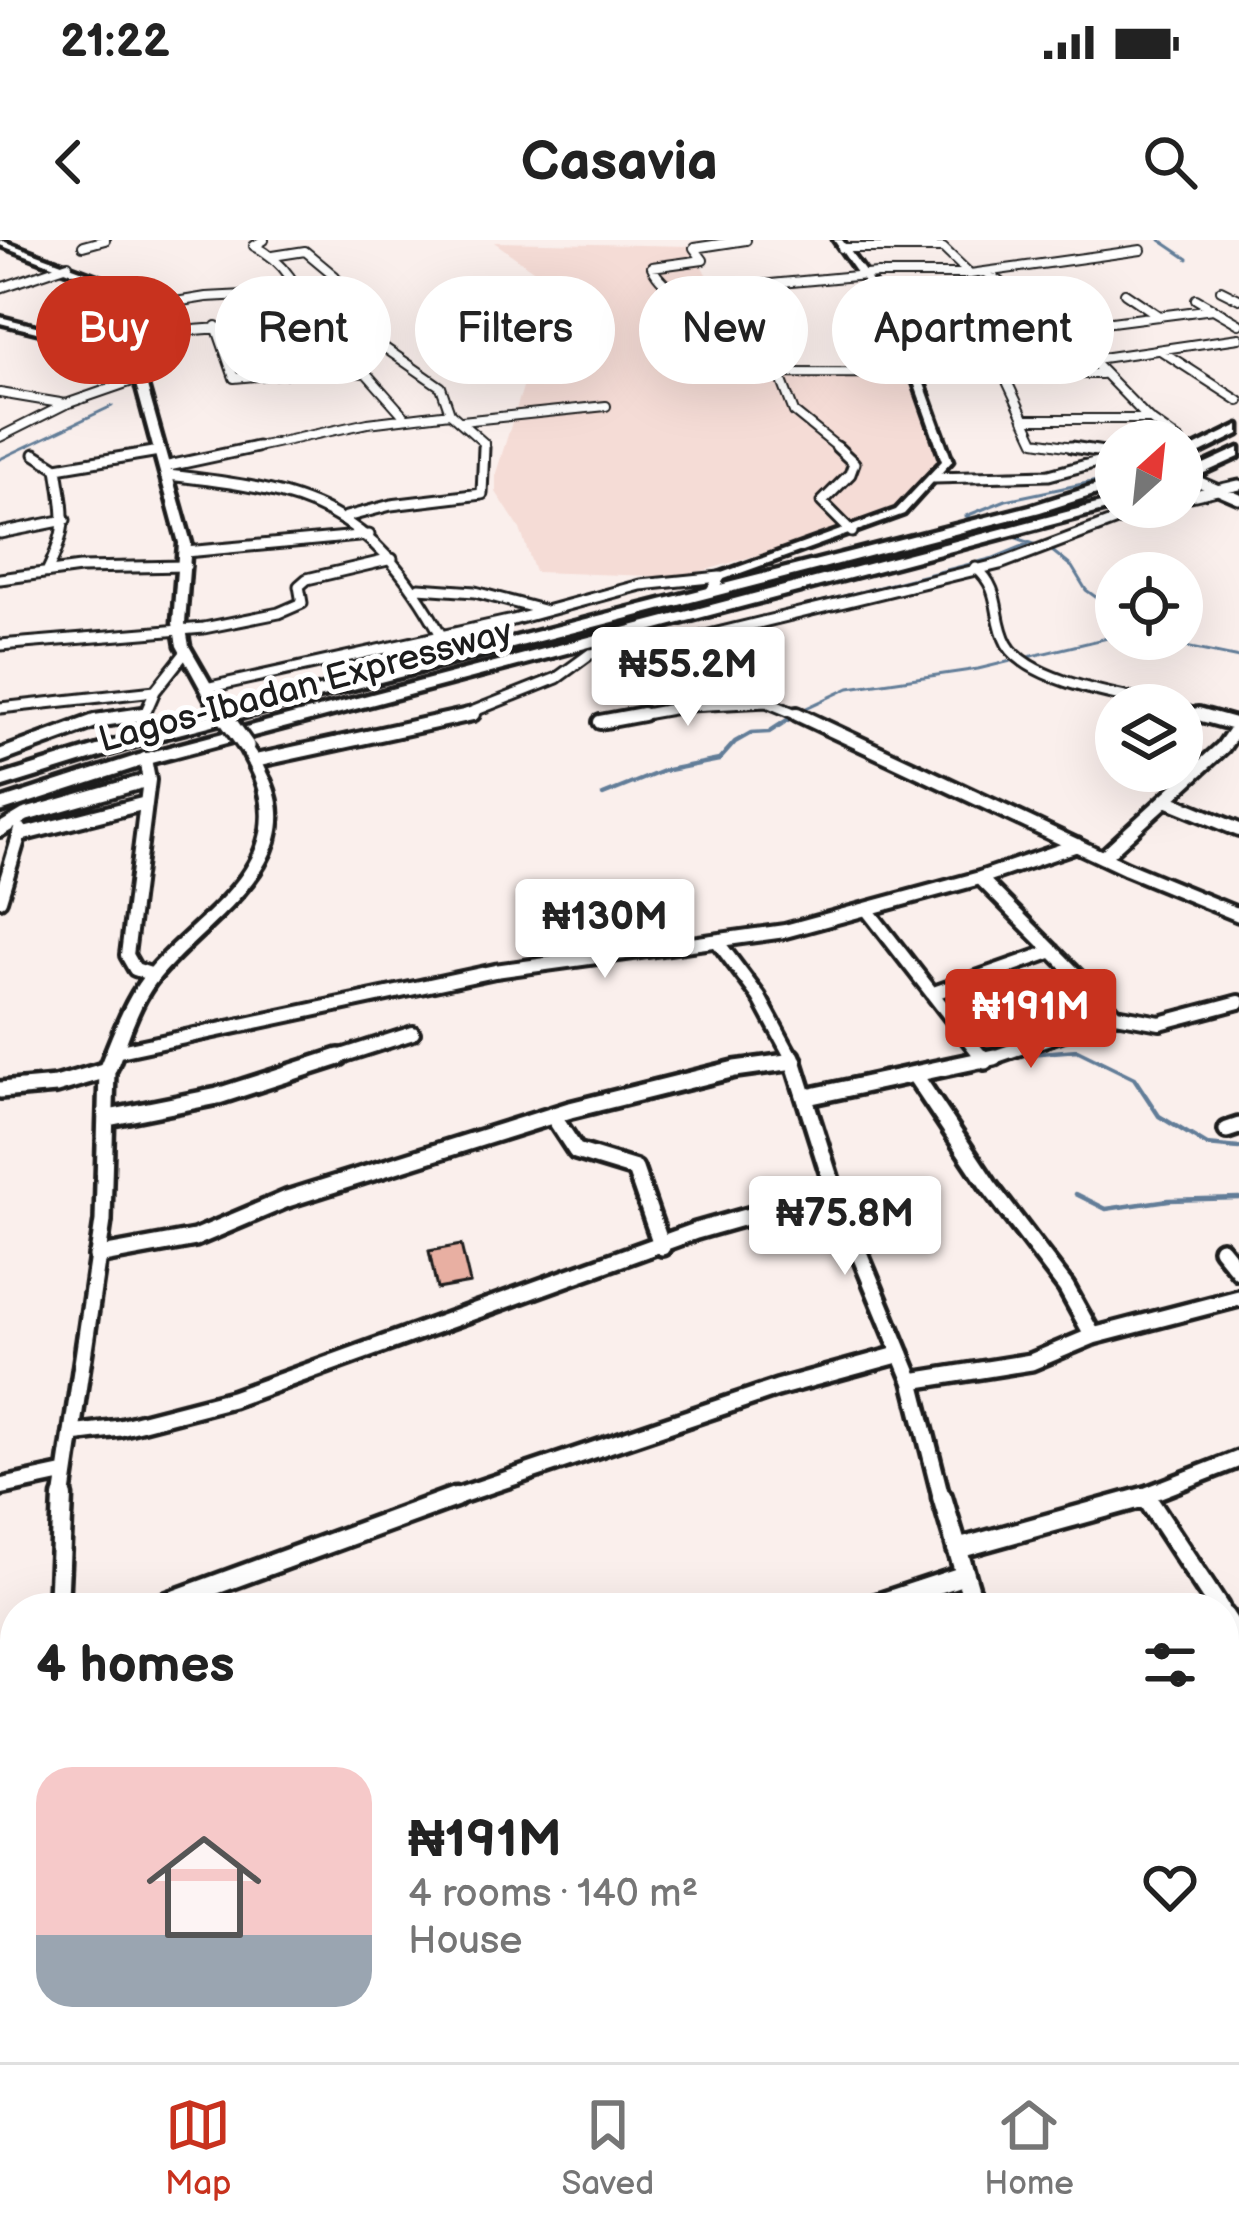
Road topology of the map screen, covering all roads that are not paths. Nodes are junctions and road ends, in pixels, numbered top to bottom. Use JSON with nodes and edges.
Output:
{"nodes":[{"id":1,"x":105,"y":240,"type":"edge"},
{"id":2,"x":264,"y":240,"type":"edge"},
{"id":3,"x":746,"y":240,"type":"edge"},
{"id":4,"x":0,"y":242,"type":"edge"},
{"id":5,"x":840,"y":244,"type":"edge"},
{"id":6,"x":82,"y":246,"type":"dead end"},
{"id":7,"x":1141,"y":250,"type":"dead end"},
{"id":8,"x":273,"y":256,"type":"junction"},
{"id":9,"x":68,"y":266,"type":"junction"},
{"id":10,"x":986,"y":272,"type":"junction"},
{"id":11,"x":970,"y":274,"type":"junction"},
{"id":12,"x":860,"y":275,"type":"junction"},
{"id":13,"x":91,"y":276,"type":"edge"},
{"id":14,"x":289,"y":276,"type":"edge"},
{"id":15,"x":332,"y":276,"type":"edge"},
{"id":16,"x":652,"y":276,"type":"edge"},
{"id":17,"x":991,"y":276,"type":"edge"},
{"id":18,"x":808,"y":280,"type":"edge"},
{"id":19,"x":1239,"y":286,"type":"edge"},
{"id":20,"x":0,"y":288,"type":"edge"},
{"id":21,"x":1125,"y":293,"type":"dead end"},
{"id":22,"x":1196,"y":299,"type":"dead end"},
{"id":23,"x":1239,"y":299,"type":"edge"},
{"id":24,"x":1213,"y":309,"type":"junction"},
{"id":25,"x":1159,"y":316,"type":"junction"},
{"id":26,"x":0,"y":320,"type":"edge"},
{"id":27,"x":1114,"y":322,"type":"edge"},
{"id":28,"x":1239,"y":324,"type":"edge"},
{"id":29,"x":36,"y":329,"type":"edge"},
{"id":30,"x":1239,"y":338,"type":"edge"},
{"id":31,"x":1160,"y":350,"type":"junction"},
{"id":32,"x":391,"y":352,"type":"edge"},
{"id":33,"x":1114,"y":356,"type":"edge"},
{"id":34,"x":832,"y":373,"type":"edge"},
{"id":35,"x":124,"y":384,"type":"edge"},
{"id":36,"x":139,"y":384,"type":"edge"},
{"id":37,"x":376,"y":384,"type":"edge"},
{"id":38,"x":915,"y":384,"type":"edge"},
{"id":39,"x":1008,"y":384,"type":"edge"},
{"id":40,"x":1112,"y":384,"type":"edge"},
{"id":41,"x":0,"y":393,"type":"edge"},
{"id":42,"x":1239,"y":400,"type":"edge"},
{"id":43,"x":66,"y":404,"type":"junction"},
{"id":44,"x":606,"y":406,"type":"dead end"},
{"id":45,"x":450,"y":413,"type":"junction"},
{"id":46,"x":405,"y":417,"type":"junction"},
{"id":47,"x":1024,"y":419,"type":"junction"},
{"id":48,"x":1149,"y":419,"type":"joint"},
{"id":49,"x":463,"y":421,"type":"junction"},
{"id":50,"x":1239,"y":430,"type":"edge"},
{"id":51,"x":0,"y":437,"type":"edge"},
{"id":52,"x":1203,"y":448,"type":"edge"},
{"id":53,"x":159,"y":451,"type":"junction"},
{"id":54,"x":1095,"y":451,"type":"edge"},
{"id":55,"x":1239,"y":452,"type":"edge"},
{"id":56,"x":35,"y":454,"type":"dead end"},
{"id":57,"x":1095,"y":463,"type":"edge"},
{"id":58,"x":57,"y":468,"type":"junction"},
{"id":59,"x":1203,"y":469,"type":"edge"},
{"id":60,"x":166,"y":471,"type":"junction"},
{"id":61,"x":934,"y":478,"type":"junction"},
{"id":62,"x":1203,"y":483,"type":"edge"},
{"id":63,"x":1239,"y":484,"type":"edge"},
{"id":64,"x":1220,"y":488,"type":"junction"},
{"id":65,"x":1095,"y":490,"type":"edge"},
{"id":66,"x":1203,"y":492,"type":"edge"},
{"id":67,"x":1239,"y":499,"type":"edge"},
{"id":68,"x":1095,"y":509,"type":"edge"},
{"id":69,"x":346,"y":517,"type":"junction"},
{"id":70,"x":65,"y":520,"type":"junction"},
{"id":71,"x":1098,"y":528,"type":"edge"},
{"id":72,"x":0,"y":532,"type":"edge"},
{"id":73,"x":852,"y":532,"type":"junction"},
{"id":74,"x":369,"y":535,"type":"junction"},
{"id":75,"x":186,"y":552,"type":"junction"},
{"id":76,"x":392,"y":559,"type":"junction"},
{"id":77,"x":186,"y":566,"type":"junction"},
{"id":78,"x":976,"y":568,"type":"junction"},
{"id":79,"x":48,"y":570,"type":"junction"},
{"id":80,"x":0,"y":579,"type":"edge"},
{"id":81,"x":715,"y":585,"type":"junction"},
{"id":82,"x":418,"y":588,"type":"junction"},
{"id":83,"x":548,"y":611,"type":"junction"},
{"id":84,"x":179,"y":628,"type":"junction"},
{"id":85,"x":641,"y":629,"type":"junction"},
{"id":86,"x":441,"y":635,"type":"junction"},
{"id":87,"x":0,"y":645,"type":"edge"},
{"id":88,"x":664,"y":646,"type":"junction"},
{"id":89,"x":185,"y":653,"type":"junction"},
{"id":90,"x":1095,"y":687,"type":"edge"},
{"id":91,"x":206,"y":688,"type":"junction"},
{"id":92,"x":155,"y":691,"type":"junction"},
{"id":93,"x":771,"y":702,"type":"junction"},
{"id":94,"x":0,"y":708,"type":"edge"},
{"id":95,"x":145,"y":714,"type":"junction"},
{"id":96,"x":1203,"y":715,"type":"edge"},
{"id":97,"x":600,"y":722,"type":"dead end"},
{"id":98,"x":1239,"y":724,"type":"edge"},
{"id":99,"x":156,"y":734,"type":"junction"},
{"id":100,"x":1223,"y":747,"type":"junction"},
{"id":101,"x":250,"y":753,"type":"junction"},
{"id":102,"x":1239,"y":754,"type":"edge"},
{"id":103,"x":0,"y":756,"type":"edge"},
{"id":104,"x":145,"y":760,"type":"junction"},
{"id":105,"x":149,"y":780,"type":"junction"},
{"id":106,"x":0,"y":782,"type":"edge"},
{"id":107,"x":1166,"y":800,"type":"junction"},
{"id":108,"x":146,"y":802,"type":"junction"},
{"id":109,"x":0,"y":806,"type":"edge"},
{"id":110,"x":26,"y":815,"type":"junction"},
{"id":111,"x":0,"y":830,"type":"edge"},
{"id":112,"x":1239,"y":830,"type":"edge"},
{"id":113,"x":20,"y":835,"type":"junction"},
{"id":114,"x":1077,"y":844,"type":"junction"},
{"id":115,"x":1103,"y":856,"type":"junction"},
{"id":116,"x":980,"y":878,"type":"junction"},
{"id":117,"x":0,"y":900,"type":"edge"},
{"id":118,"x":868,"y":910,"type":"junction"},
{"id":119,"x":1239,"y":915,"type":"edge"},
{"id":120,"x":717,"y":941,"type":"junction"},
{"id":121,"x":1052,"y":951,"type":"junction"},
{"id":122,"x":153,"y":975,"type":"junction"},
{"id":123,"x":934,"y":993,"type":"junction"},
{"id":124,"x":1239,"y":1002,"type":"edge"},
{"id":125,"x":1116,"y":1015,"type":"junction"},
{"id":126,"x":412,"y":1033,"type":"dead end"},
{"id":127,"x":115,"y":1052,"type":"junction"},
{"id":128,"x":794,"y":1061,"type":"junction"},
{"id":129,"x":985,"y":1061,"type":"junction"},
{"id":130,"x":107,"y":1070,"type":"junction"},
{"id":131,"x":916,"y":1077,"type":"junction"},
{"id":132,"x":0,"y":1090,"type":"edge"},
{"id":133,"x":807,"y":1096,"type":"junction"},
{"id":134,"x":553,"y":1116,"type":"junction"},
{"id":135,"x":108,"y":1118,"type":"junction"},
{"id":136,"x":836,"y":1197,"type":"junction"},
{"id":137,"x":662,"y":1247,"type":"junction"},
{"id":138,"x":1220,"y":1249,"type":"dead end"},
{"id":139,"x":97,"y":1256,"type":"junction"},
{"id":140,"x":1239,"y":1271,"type":"edge"},
{"id":141,"x":1239,"y":1298,"type":"edge"},
{"id":142,"x":1093,"y":1336,"type":"junction"},
{"id":143,"x":901,"y":1354,"type":"junction"},
{"id":144,"x":911,"y":1381,"type":"junction"},
{"id":145,"x":72,"y":1434,"type":"junction"},
{"id":146,"x":1239,"y":1459,"type":"edge"},
{"id":147,"x":65,"y":1473,"type":"junction"},
{"id":148,"x":0,"y":1486,"type":"edge"},
{"id":149,"x":1146,"y":1496,"type":"junction"},
{"id":150,"x":957,"y":1549,"type":"junction"},
{"id":151,"x":962,"y":1576,"type":"junction"},
{"id":152,"x":59,"y":1593,"type":"edge"},
{"id":153,"x":193,"y":1593,"type":"edge"},
{"id":154,"x":910,"y":1593,"type":"edge"},
{"id":155,"x":969,"y":1593,"type":"edge"},
{"id":156,"x":1209,"y":1593,"type":"edge"}],
"edges":[{"from":1,"to":6,"type":"street"},
{"from":2,"to":8,"type":"street"},
{"from":3,"to":16,"type":"street"},
{"from":4,"to":9,"type":"street"},
{"from":5,"to":11,"type":"street"},
{"from":5,"to":12,"type":"street"},
{"from":7,"to":10,"type":"street"},
{"from":8,"to":14,"type":"street"},
{"from":8,"to":15,"type":"street"},
{"from":9,"to":13,"type":"street"},
{"from":9,"to":20,"type":"street"},
{"from":10,"to":11,"type":"street"},
{"from":10,"to":17,"type":"street"},
{"from":11,"to":12,"type":"street"},
{"from":12,"to":18,"type":"street"},
{"from":19,"to":23,"type":"street"},
{"from":21,"to":25,"type":"street"},
{"from":22,"to":24,"type":"street"},
{"from":24,"to":25,"type":"street"},
{"from":24,"to":28,"type":"street"},
{"from":25,"to":27,"type":"street"},
{"from":26,"to":29,"type":"street"},
{"from":30,"to":31,"type":"street"},
{"from":31,"to":33,"type":"street"},
{"from":31,"to":42,"type":"street"},
{"from":32,"to":45,"type":"street"},
{"from":34,"to":73,"type":"street"},
{"from":35,"to":43,"type":"street"},
{"from":36,"to":53,"type":"street"},
{"from":37,"to":46,"type":"street"},
{"from":38,"to":61,"type":"street"},
{"from":39,"to":47,"type":"street"},
{"from":40,"to":48,"type":"street"},
{"from":41,"to":43,"type":"street"},
{"from":43,"to":51,"type":"street"},
{"from":44,"to":49,"type":"street"},
{"from":45,"to":46,"type":"street"},
{"from":45,"to":49,"type":"street"},
{"from":46,"to":60,"type":"street"},
{"from":47,"to":48,"type":"street"},
{"from":47,"to":54,"type":"street"},
{"from":49,"to":69,"type":"street"},
{"from":50,"to":52,"type":"highway"},
{"from":53,"to":58,"type":"street"},
{"from":53,"to":60,"type":"street"},
{"from":55,"to":59,"type":"highway"},
{"from":56,"to":58,"type":"street"},
{"from":57,"to":61,"type":"street"},
{"from":58,"to":70,"type":"street"},
{"from":60,"to":69,"type":"street"},
{"from":60,"to":75,"type":"street"},
{"from":61,"to":73,"type":"street"},
{"from":62,"to":64,"type":"street"},
{"from":63,"to":64,"type":"street"},
{"from":64,"to":66,"type":"street"},
{"from":64,"to":67,"type":"street"},
{"from":65,"to":81,"type":"highway","name":"Lagos-Ibadan Expressway"},
{"from":68,"to":85,"type":"highway","name":"Lagos-Ibadan Expressway"},
{"from":69,"to":74,"type":"street"},
{"from":70,"to":72,"type":"street"},
{"from":70,"to":79,"type":"street"},
{"from":71,"to":78,"type":"street"},
{"from":73,"to":81,"type":"street"},
{"from":74,"to":75,"type":"street"},
{"from":74,"to":76,"type":"street"},
{"from":75,"to":77,"type":"street"},
{"from":76,"to":82,"type":"street"},
{"from":76,"to":84,"type":"street"},
{"from":77,"to":79,"type":"street"},
{"from":77,"to":84,"type":"street"},
{"from":78,"to":88,"type":"street"},
{"from":78,"to":90,"type":"street"},
{"from":79,"to":80,"type":"street"},
{"from":81,"to":83,"type":"street"},
{"from":81,"to":99,"type":"highway","name":"Lagos-Ibadan Expressway"},
{"from":82,"to":83,"type":"street"},
{"from":82,"to":86,"type":"street"},
{"from":83,"to":86,"type":"street"},
{"from":84,"to":87,"type":"street"},
{"from":84,"to":89,"type":"street"},
{"from":85,"to":88,"type":"street"},
{"from":85,"to":104,"type":"highway","name":"Lagos-Ibadan Expressway"},
{"from":86,"to":91,"type":"street"},
{"from":88,"to":93,"type":"street"},
{"from":88,"to":101,"type":"street"},
{"from":89,"to":91,"type":"street"},
{"from":89,"to":92,"type":"street"},
{"from":91,"to":101,"type":"street","bridge":true},
{"from":92,"to":94,"type":"street"},
{"from":92,"to":95,"type":"street"},
{"from":93,"to":97,"type":"street"},
{"from":93,"to":114,"type":"street"},
{"from":95,"to":99,"type":"street"},
{"from":95,"to":103,"type":"street"},
{"from":96,"to":98,"type":"street"},
{"from":98,"to":100,"type":"street"},
{"from":99,"to":106,"type":"highway","name":"Lagos-Ibadan Expressway"},
{"from":100,"to":102,"type":"street"},
{"from":100,"to":107,"type":"street"},
{"from":101,"to":122,"type":"street"},
{"from":104,"to":105,"type":"street"},
{"from":104,"to":109,"type":"highway","name":"Lagos-Ibadan Expressway"},
{"from":105,"to":108,"type":"street"},
{"from":105,"to":110,"type":"street"},
{"from":107,"to":112,"type":"street"},
{"from":107,"to":115,"type":"street"},
{"from":108,"to":113,"type":"street"},
{"from":108,"to":122,"type":"street"},
{"from":110,"to":111,"type":"street"},
{"from":110,"to":113,"type":"street"},
{"from":113,"to":117,"type":"street"},
{"from":114,"to":115,"type":"street"},
{"from":114,"to":116,"type":"street"},
{"from":115,"to":119,"type":"street"},
{"from":116,"to":118,"type":"street"},
{"from":116,"to":121,"type":"street"},
{"from":118,"to":120,"type":"street"},
{"from":118,"to":123,"type":"street"},
{"from":120,"to":127,"type":"street"},
{"from":120,"to":128,"type":"street"},
{"from":121,"to":123,"type":"street"},
{"from":121,"to":125,"type":"street"},
{"from":122,"to":127,"type":"street"},
{"from":123,"to":129,"type":"street"},
{"from":124,"to":125,"type":"street"},
{"from":125,"to":129,"type":"street"},
{"from":126,"to":135,"type":"street"},
{"from":127,"to":130,"type":"street"},
{"from":128,"to":133,"type":"street"},
{"from":128,"to":134,"type":"street"},
{"from":129,"to":131,"type":"street"},
{"from":130,"to":132,"type":"street"},
{"from":130,"to":135,"type":"street"},
{"from":131,"to":133,"type":"street"},
{"from":131,"to":142,"type":"street"},
{"from":133,"to":136,"type":"street"},
{"from":134,"to":137,"type":"street"},
{"from":134,"to":139,"type":"street"},
{"from":135,"to":139,"type":"street"},
{"from":136,"to":137,"type":"street"},
{"from":136,"to":143,"type":"street"},
{"from":137,"to":145,"type":"street"},
{"from":138,"to":140,"type":"street"},
{"from":139,"to":145,"type":"street"},
{"from":141,"to":142,"type":"street"},
{"from":142,"to":144,"type":"street"},
{"from":143,"to":144,"type":"street"},
{"from":143,"to":153,"type":"street"},
{"from":144,"to":150,"type":"street"},
{"from":145,"to":147,"type":"street"},
{"from":146,"to":149,"type":"street"},
{"from":147,"to":148,"type":"street"},
{"from":147,"to":152,"type":"street"},
{"from":149,"to":150,"type":"street"},
{"from":149,"to":156,"type":"street"},
{"from":150,"to":151,"type":"street"},
{"from":151,"to":154,"type":"street"},
{"from":151,"to":155,"type":"street"}]}
